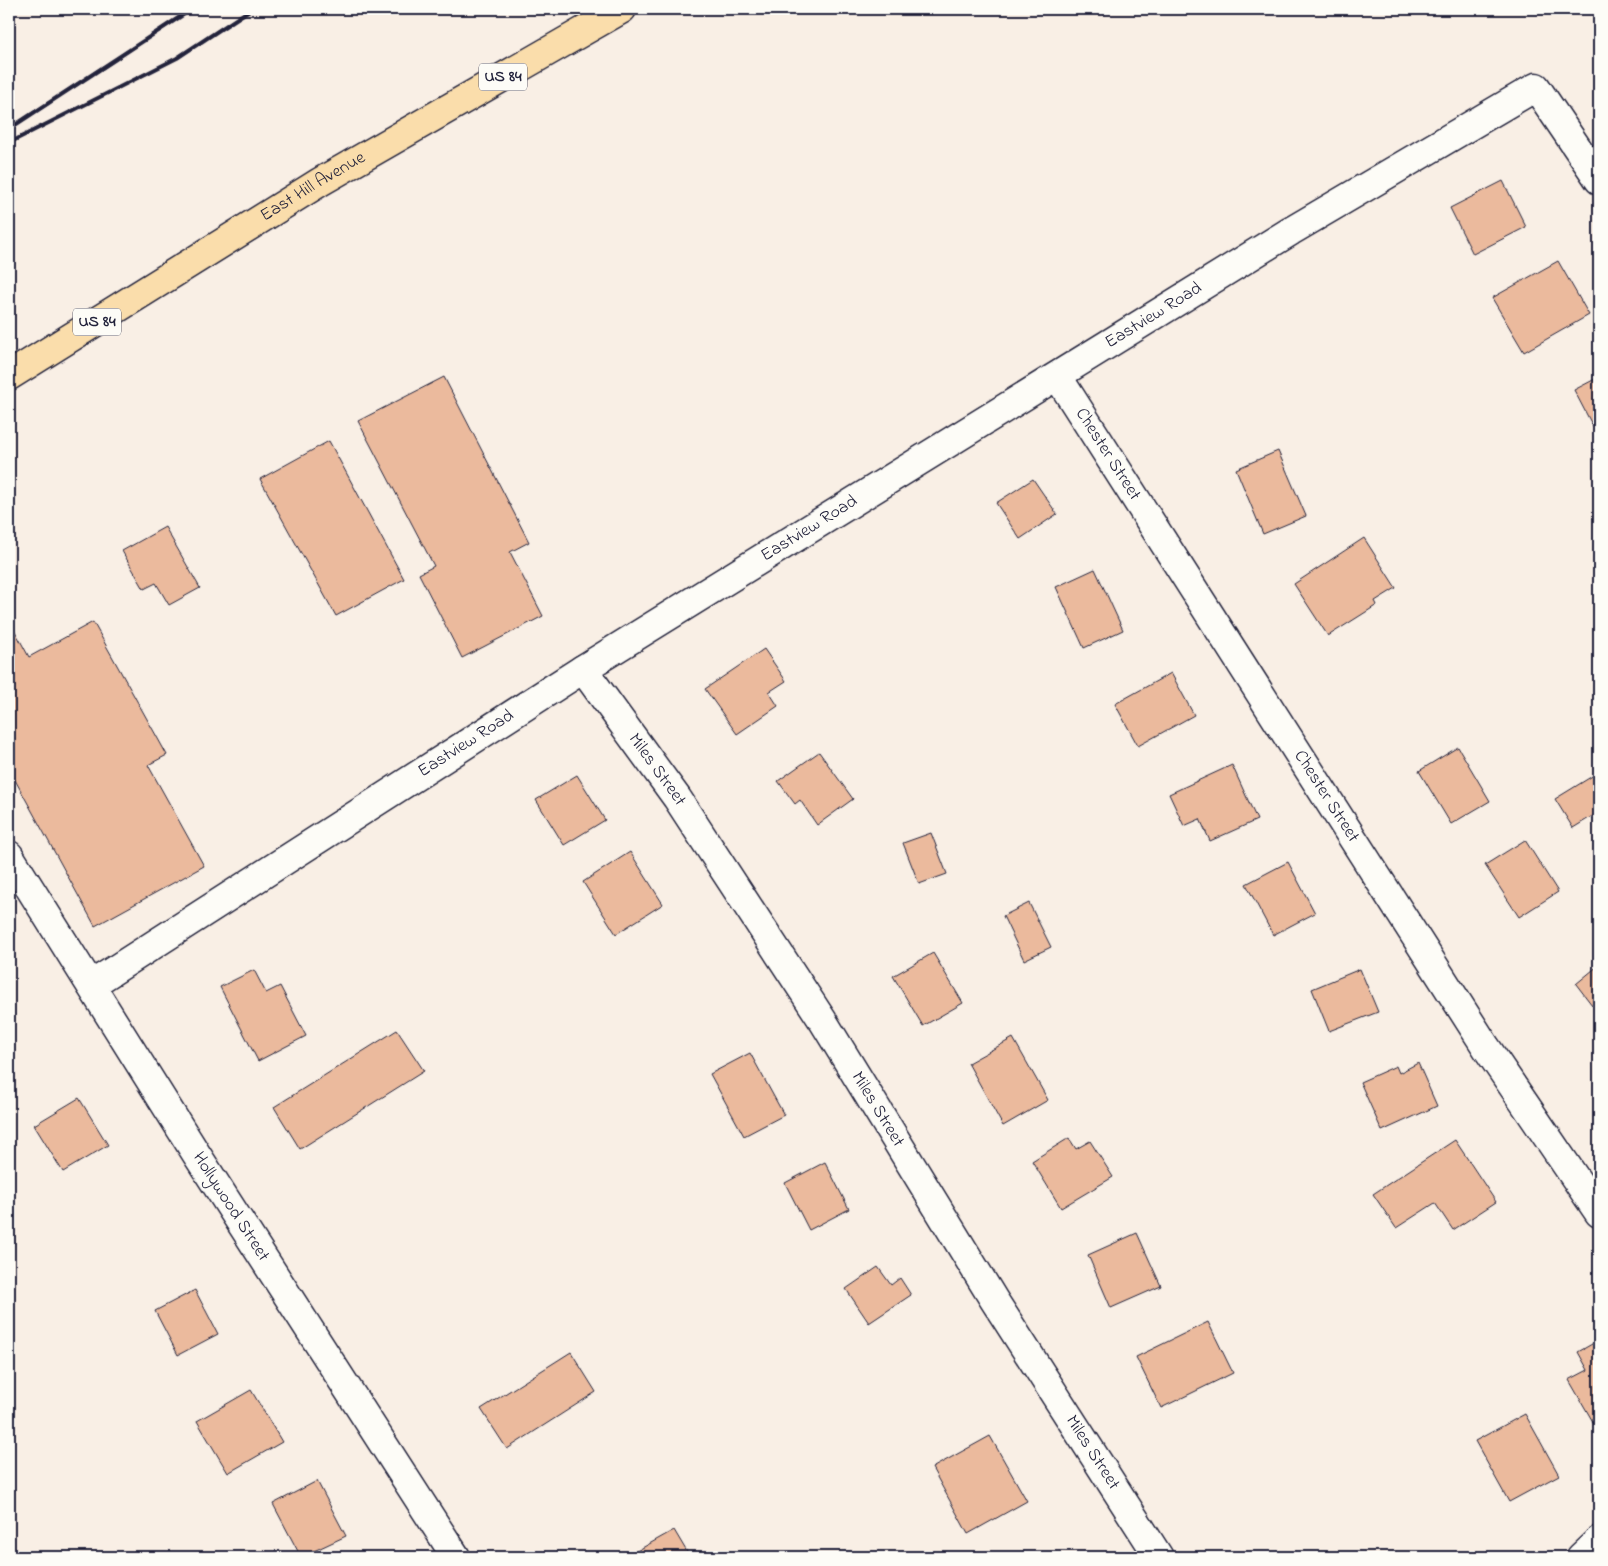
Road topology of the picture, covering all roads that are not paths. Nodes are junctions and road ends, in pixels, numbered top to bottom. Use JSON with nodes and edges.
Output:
{"nodes":[{"id":1,"x":622,"y":9,"type":"edge"},
{"id":2,"x":1599,"y":180,"type":"edge"},
{"id":3,"x":9,"y":376,"type":"edge"},
{"id":4,"x":1058,"y":377,"type":"junction"},
{"id":5,"x":584,"y":669,"type":"junction"},
{"id":6,"x":9,"y":855,"type":"edge"},
{"id":7,"x":91,"y":985,"type":"junction"},
{"id":8,"x":1599,"y":1213,"type":"edge"},
{"id":9,"x":1599,"y":1540,"type":"edge"},
{"id":10,"x":456,"y":1557,"type":"edge"},
{"id":11,"x":1159,"y":1557,"type":"edge"},
{"id":12,"x":1582,"y":1557,"type":"edge"}],
"edges":[{"from":1,"to":3,"type":"highway","name":"East Hill Avenue","number":"US 84"},
{"from":2,"to":4,"type":"street","name":"Eastview Road"},
{"from":4,"to":5,"type":"street","name":"Eastview Road"},
{"from":4,"to":8,"type":"street","name":"Chester Street"},
{"from":5,"to":7,"type":"street","name":"Eastview Road"},
{"from":5,"to":11,"type":"street","name":"Miles Street"},
{"from":6,"to":7,"type":"street","name":"Hollywood Street"},
{"from":7,"to":10,"type":"street","name":"Hollywood Street"},
{"from":9,"to":12,"type":"street"}]}
